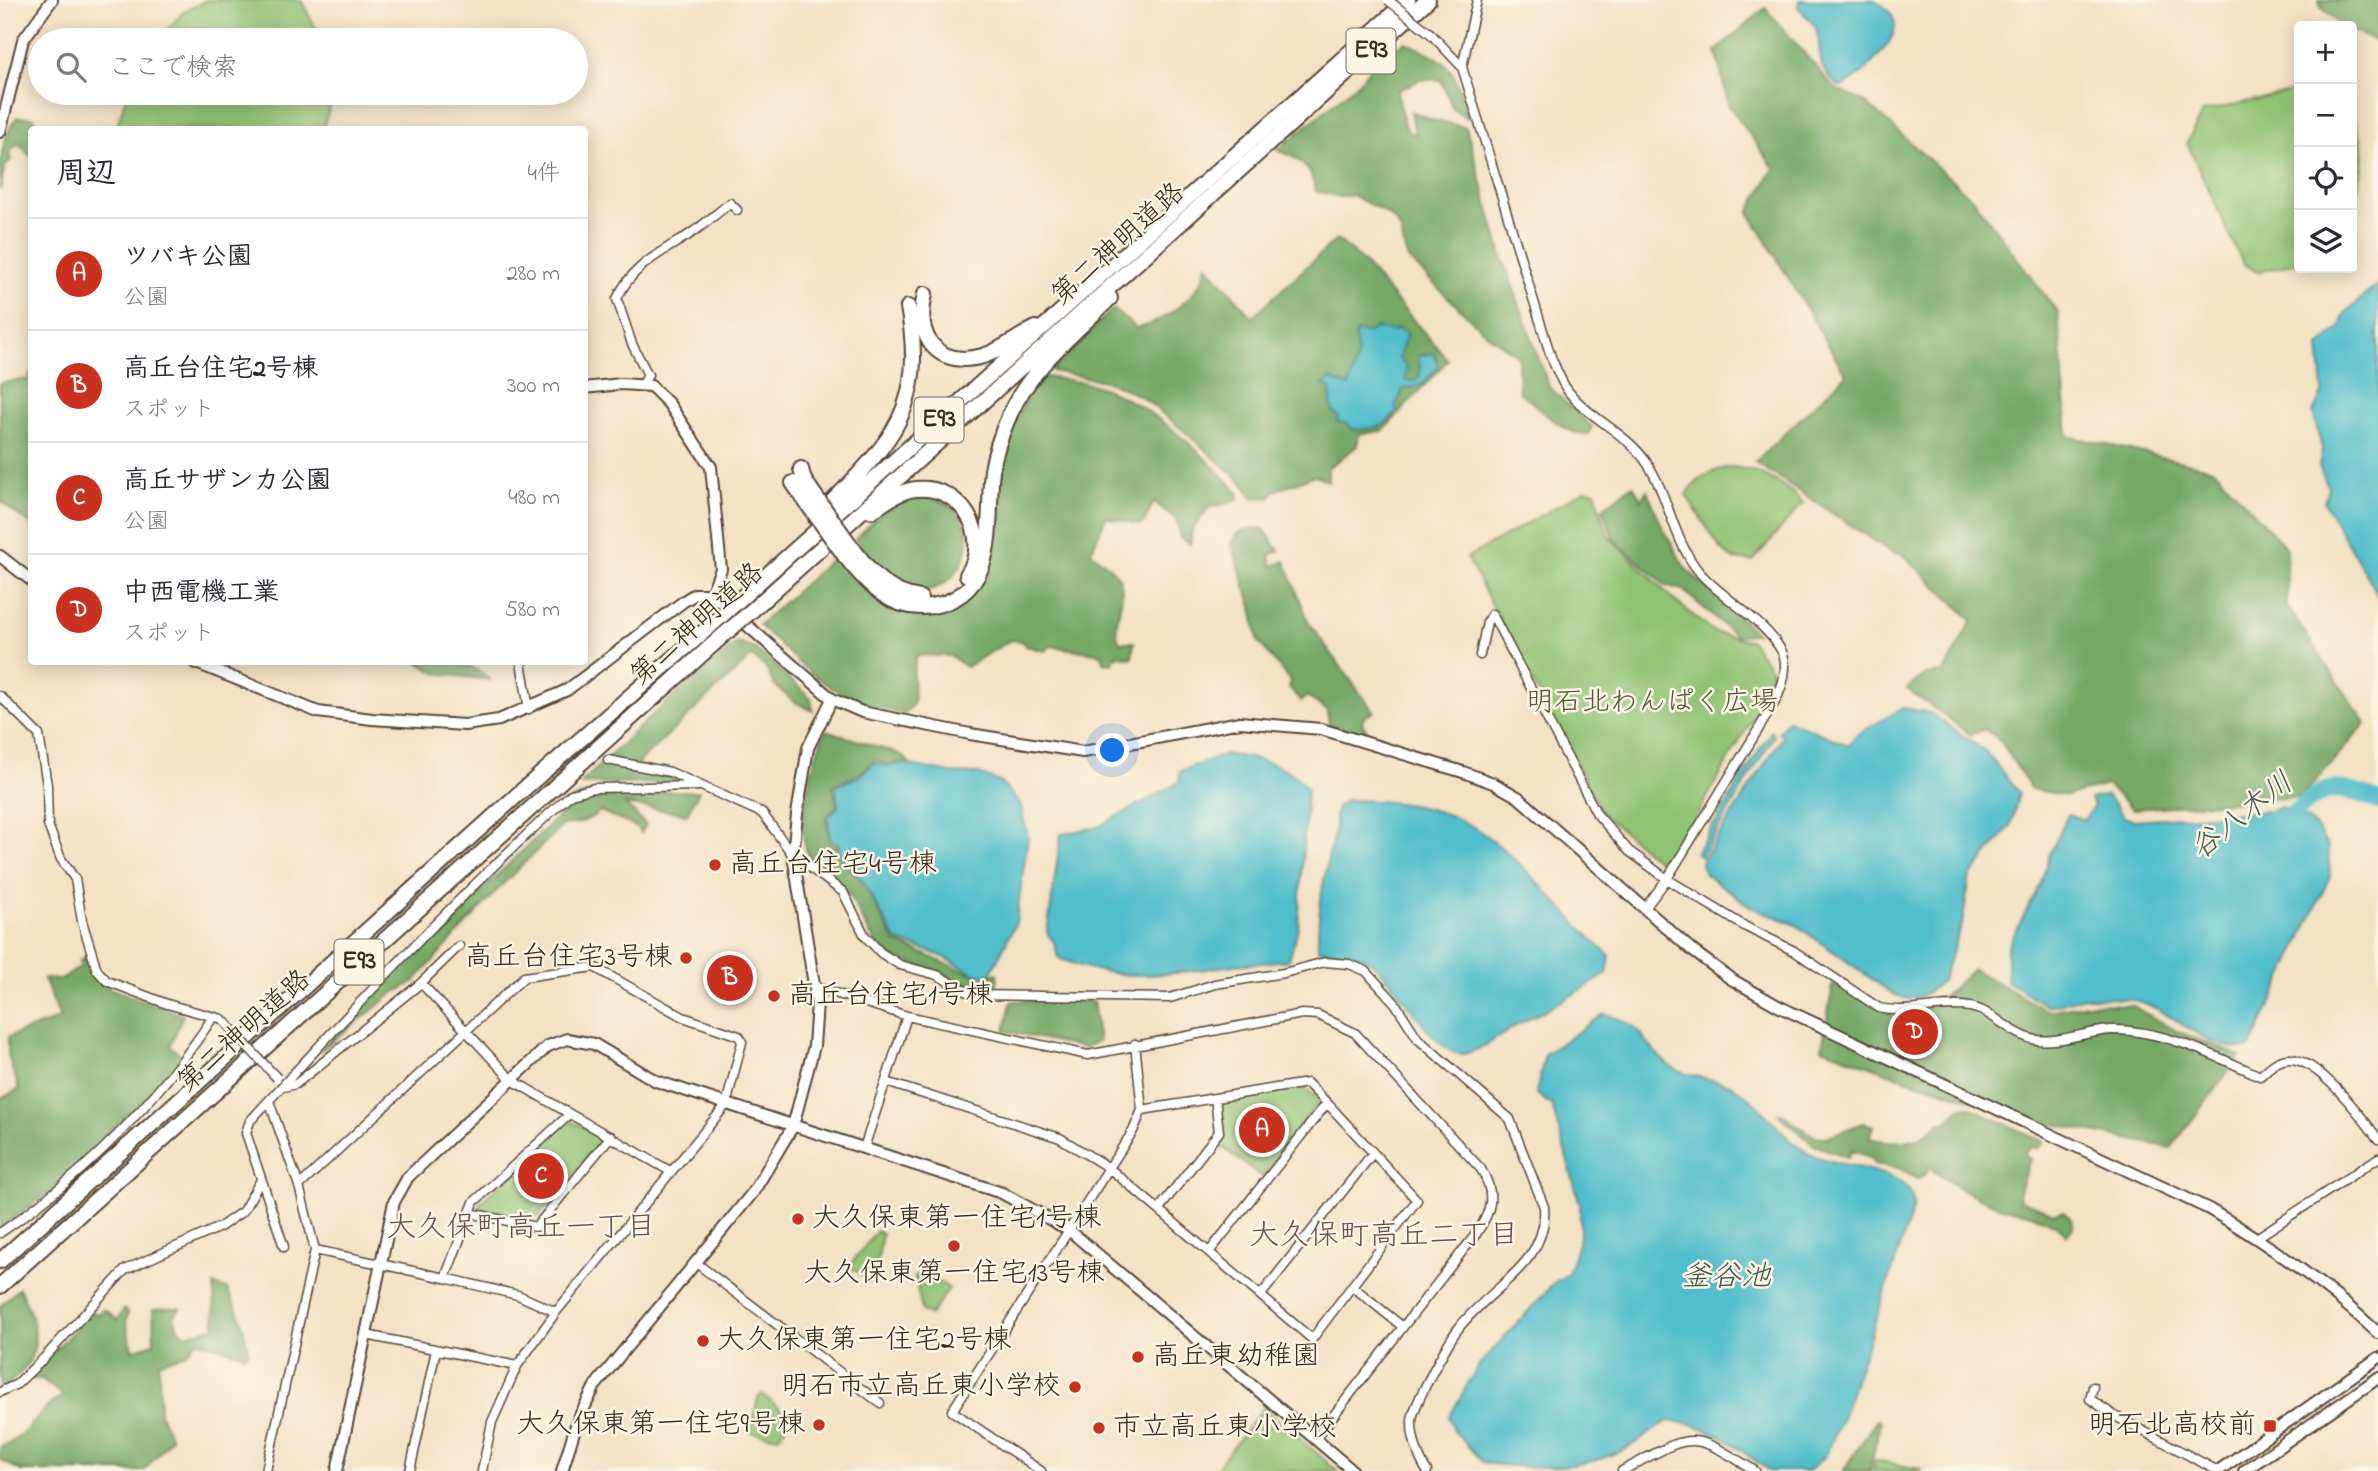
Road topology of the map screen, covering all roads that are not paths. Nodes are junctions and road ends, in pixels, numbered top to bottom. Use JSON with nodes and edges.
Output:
{"nodes":[{"id":1,"x":52,"y":0,"type":"edge"},
{"id":2,"x":1388,"y":0,"type":"edge"},
{"id":3,"x":1408,"y":0,"type":"edge"},
{"id":4,"x":1428,"y":0,"type":"edge"},
{"id":5,"x":1477,"y":0,"type":"edge"},
{"id":6,"x":32,"y":28,"type":"edge"},
{"id":7,"x":28,"y":33,"type":"edge"},
{"id":8,"x":1462,"y":67,"type":"junction"},
{"id":9,"x":0,"y":132,"type":"edge"},
{"id":10,"x":737,"y":210,"type":"dead end"},
{"id":11,"x":1148,"y":249,"type":"junction"},
{"id":12,"x":925,"y":294,"type":"dead end"},
{"id":13,"x":908,"y":307,"type":"dead end"},
{"id":14,"x":1052,"y":320,"type":"junction"},
{"id":15,"x":643,"y":384,"type":"junction"},
{"id":16,"x":588,"y":388,"type":"edge"},
{"id":17,"x":801,"y":469,"type":"dead end"},
{"id":18,"x":793,"y":482,"type":"dead end"},
{"id":19,"x":813,"y":503,"type":"junction"},
{"id":20,"x":848,"y":523,"type":"junction"},
{"id":21,"x":849,"y":552,"type":"junction"},
{"id":22,"x":0,"y":556,"type":"edge"},
{"id":23,"x":777,"y":564,"type":"junction"},
{"id":24,"x":28,"y":578,"type":"edge"},
{"id":25,"x":711,"y":594,"type":"junction"},
{"id":26,"x":1480,"y":655,"type":"dead end"},
{"id":27,"x":201,"y":665,"type":"edge"},
{"id":28,"x":522,"y":665,"type":"edge"},
{"id":29,"x":0,"y":696,"type":"edge"},
{"id":30,"x":832,"y":699,"type":"junction"},
{"id":31,"x":529,"y":709,"type":"junction"},
{"id":32,"x":608,"y":760,"type":"dead end"},
{"id":33,"x":703,"y":786,"type":"junction"},
{"id":34,"x":793,"y":855,"type":"junction"},
{"id":35,"x":1667,"y":879,"type":"junction"},
{"id":36,"x":1645,"y":908,"type":"junction"},
{"id":37,"x":458,"y":946,"type":"dead end"},
{"id":38,"x":421,"y":983,"type":"junction"},
{"id":39,"x":816,"y":987,"type":"junction"},
{"id":40,"x":907,"y":1016,"type":"junction"},
{"id":41,"x":218,"y":1018,"type":"junction"},
{"id":42,"x":465,"y":1031,"type":"junction"},
{"id":43,"x":1135,"y":1044,"type":"junction"},
{"id":44,"x":512,"y":1080,"type":"junction"},
{"id":45,"x":886,"y":1082,"type":"junction"},
{"id":46,"x":283,"y":1087,"type":"junction"},
{"id":47,"x":1216,"y":1098,"type":"junction"},
{"id":48,"x":269,"y":1101,"type":"junction"},
{"id":49,"x":1327,"y":1103,"type":"junction"},
{"id":50,"x":726,"y":1105,"type":"junction"},
{"id":51,"x":1142,"y":1110,"type":"junction"},
{"id":52,"x":570,"y":1114,"type":"junction"},
{"id":53,"x":793,"y":1126,"type":"junction"},
{"id":54,"x":611,"y":1136,"type":"junction"},
{"id":55,"x":2378,"y":1139,"type":"edge"},
{"id":56,"x":864,"y":1148,"type":"junction"},
{"id":57,"x":1373,"y":1153,"type":"junction"},
{"id":58,"x":2378,"y":1158,"type":"edge"},
{"id":59,"x":1109,"y":1168,"type":"junction"},
{"id":60,"x":670,"y":1171,"type":"junction"},
{"id":61,"x":261,"y":1180,"type":"junction"},
{"id":62,"x":299,"y":1186,"type":"junction"},
{"id":63,"x":1158,"y":1209,"type":"junction"},
{"id":64,"x":470,"y":1213,"type":"junction"},
{"id":65,"x":1069,"y":1230,"type":"junction"},
{"id":66,"x":0,"y":1233,"type":"edge"},
{"id":67,"x":2258,"y":1237,"type":"junction"},
{"id":68,"x":284,"y":1247,"type":"dead end"},
{"id":69,"x":316,"y":1250,"type":"junction"},
{"id":70,"x":1210,"y":1251,"type":"junction"},
{"id":71,"x":0,"y":1261,"type":"edge"},
{"id":72,"x":695,"y":1262,"type":"junction"},
{"id":73,"x":381,"y":1265,"type":"junction"},
{"id":74,"x":445,"y":1278,"type":"junction"},
{"id":75,"x":0,"y":1286,"type":"edge"},
{"id":76,"x":1352,"y":1286,"type":"junction"},
{"id":77,"x":1261,"y":1295,"type":"junction"},
{"id":78,"x":556,"y":1312,"type":"junction"},
{"id":79,"x":1403,"y":1327,"type":"junction"},
{"id":80,"x":2378,"y":1333,"type":"edge"},
{"id":81,"x":366,"y":1335,"type":"junction"},
{"id":82,"x":436,"y":1350,"type":"junction"},
{"id":83,"x":2378,"y":1358,"type":"edge"},
{"id":84,"x":517,"y":1366,"type":"junction"},
{"id":85,"x":2378,"y":1378,"type":"edge"},
{"id":86,"x":2093,"y":1387,"type":"dead end"},
{"id":87,"x":0,"y":1392,"type":"edge"},
{"id":88,"x":880,"y":1403,"type":"dead end"},
{"id":89,"x":1315,"y":1439,"type":"junction"},
{"id":90,"x":266,"y":1471,"type":"edge"},
{"id":91,"x":337,"y":1471,"type":"edge"},
{"id":92,"x":410,"y":1471,"type":"edge"},
{"id":93,"x":482,"y":1471,"type":"edge"},
{"id":94,"x":562,"y":1471,"type":"edge"},
{"id":95,"x":1041,"y":1471,"type":"edge"},
{"id":96,"x":1353,"y":1471,"type":"edge"},
{"id":97,"x":1427,"y":1471,"type":"edge"},
{"id":98,"x":1622,"y":1471,"type":"edge"},
{"id":99,"x":1755,"y":1471,"type":"edge"},
{"id":100,"x":2218,"y":1471,"type":"edge"},
{"id":101,"x":2245,"y":1471,"type":"edge"}],
"edges":[{"from":1,"to":6,"type":"street"},
{"from":2,"to":8,"type":"street","bridge":true},
{"from":3,"to":11,"type":"highway","name":"第二神明道路","number":"E93"},
{"from":4,"to":11,"type":"highway","name":"第二神明道路","number":"E93"},
{"from":5,"to":8,"type":"street"},
{"from":7,"to":9,"type":"street"},
{"from":8,"to":35,"type":"street"},
{"from":10,"to":15,"type":"street"},
{"from":11,"to":14,"type":"highway","name":"第二神明道路","number":"E93"},
{"from":11,"to":20,"type":"highway","name":"第二神明道路","number":"E93"},
{"from":11,"to":21,"type":"highway"},
{"from":12,"to":14,"type":"highway"},
{"from":13,"to":23,"type":"highway"},
{"from":14,"to":23,"type":"highway","name":"第二神明道路","number":"E93"},
{"from":15,"to":16,"type":"street"},
{"from":15,"to":25,"type":"street"},
{"from":17,"to":19,"type":"highway"},
{"from":18,"to":19,"type":"highway"},
{"from":19,"to":21,"type":"highway","bridge":true},
{"from":20,"to":21,"type":"highway"},
{"from":20,"to":75,"type":"highway","name":"第二神明道路","number":"E93","bridge":true},
{"from":22,"to":24,"type":"street"},
{"from":23,"to":71,"type":"highway","name":"第二神明道路","number":"E93","bridge":true},
{"from":25,"to":30,"type":"street"},
{"from":25,"to":31,"type":"street"},
{"from":26,"to":35,"type":"street"},
{"from":27,"to":31,"type":"street"},
{"from":28,"to":31,"type":"street"},
{"from":29,"to":41,"type":"street"},
{"from":30,"to":34,"type":"street"},
{"from":30,"to":36,"type":"street"},
{"from":32,"to":33,"type":"street"},
{"from":33,"to":34,"type":"street"},
{"from":33,"to":46,"type":"street"},
{"from":34,"to":39,"type":"street"},
{"from":34,"to":97,"type":"street"},
{"from":35,"to":36,"type":"street"},
{"from":35,"to":55,"type":"street"},
{"from":36,"to":67,"type":"street"},
{"from":37,"to":38,"type":"street"},
{"from":38,"to":42,"type":"street"},
{"from":38,"to":46,"type":"street"},
{"from":39,"to":40,"type":"street"},
{"from":39,"to":53,"type":"street"},
{"from":40,"to":43,"type":"street"},
{"from":40,"to":45,"type":"street"},
{"from":41,"to":46,"type":"street","bridge":true},
{"from":41,"to":66,"type":"street"},
{"from":42,"to":44,"type":"street"},
{"from":42,"to":50,"type":"street"},
{"from":42,"to":62,"type":"street"},
{"from":43,"to":51,"type":"street"},
{"from":43,"to":79,"type":"street"},
{"from":44,"to":50,"type":"street"},
{"from":44,"to":52,"type":"street"},
{"from":44,"to":73,"type":"street"},
{"from":45,"to":56,"type":"street"},
{"from":45,"to":59,"type":"street"},
{"from":46,"to":48,"type":"street"},
{"from":47,"to":49,"type":"street"},
{"from":47,"to":51,"type":"street"},
{"from":47,"to":63,"type":"street"},
{"from":48,"to":61,"type":"street"},
{"from":48,"to":62,"type":"street"},
{"from":49,"to":57,"type":"street"},
{"from":49,"to":70,"type":"street"},
{"from":50,"to":53,"type":"street"},
{"from":50,"to":60,"type":"street"},
{"from":51,"to":59,"type":"street"},
{"from":52,"to":54,"type":"street"},
{"from":52,"to":64,"type":"street"},
{"from":53,"to":56,"type":"street"},
{"from":53,"to":72,"type":"street"},
{"from":54,"to":60,"type":"street"},
{"from":54,"to":64,"type":"street"},
{"from":56,"to":65,"type":"street"},
{"from":57,"to":76,"type":"street"},
{"from":57,"to":77,"type":"street"},
{"from":58,"to":67,"type":"street"},
{"from":59,"to":63,"type":"street"},
{"from":59,"to":65,"type":"street"},
{"from":60,"to":78,"type":"street"},
{"from":61,"to":68,"type":"street"},
{"from":61,"to":87,"type":"street"},
{"from":62,"to":69,"type":"street"},
{"from":63,"to":70,"type":"street"},
{"from":64,"to":74,"type":"street"},
{"from":65,"to":89,"type":"street"},
{"from":65,"to":95,"type":"street"},
{"from":67,"to":80,"type":"street"},
{"from":69,"to":73,"type":"street"},
{"from":69,"to":90,"type":"street"},
{"from":70,"to":77,"type":"street"},
{"from":72,"to":88,"type":"street"},
{"from":72,"to":94,"type":"street"},
{"from":73,"to":74,"type":"street"},
{"from":73,"to":81,"type":"street"},
{"from":74,"to":78,"type":"street"},
{"from":76,"to":77,"type":"street"},
{"from":76,"to":79,"type":"street"},
{"from":78,"to":84,"type":"street"},
{"from":79,"to":89,"type":"street"},
{"from":81,"to":82,"type":"street"},
{"from":81,"to":91,"type":"street"},
{"from":82,"to":84,"type":"street"},
{"from":82,"to":92,"type":"street"},
{"from":83,"to":100,"type":"street"},
{"from":84,"to":93,"type":"street"},
{"from":85,"to":101,"type":"street"},
{"from":86,"to":100,"type":"street"},
{"from":89,"to":96,"type":"street"},
{"from":98,"to":99,"type":"street"}]}
